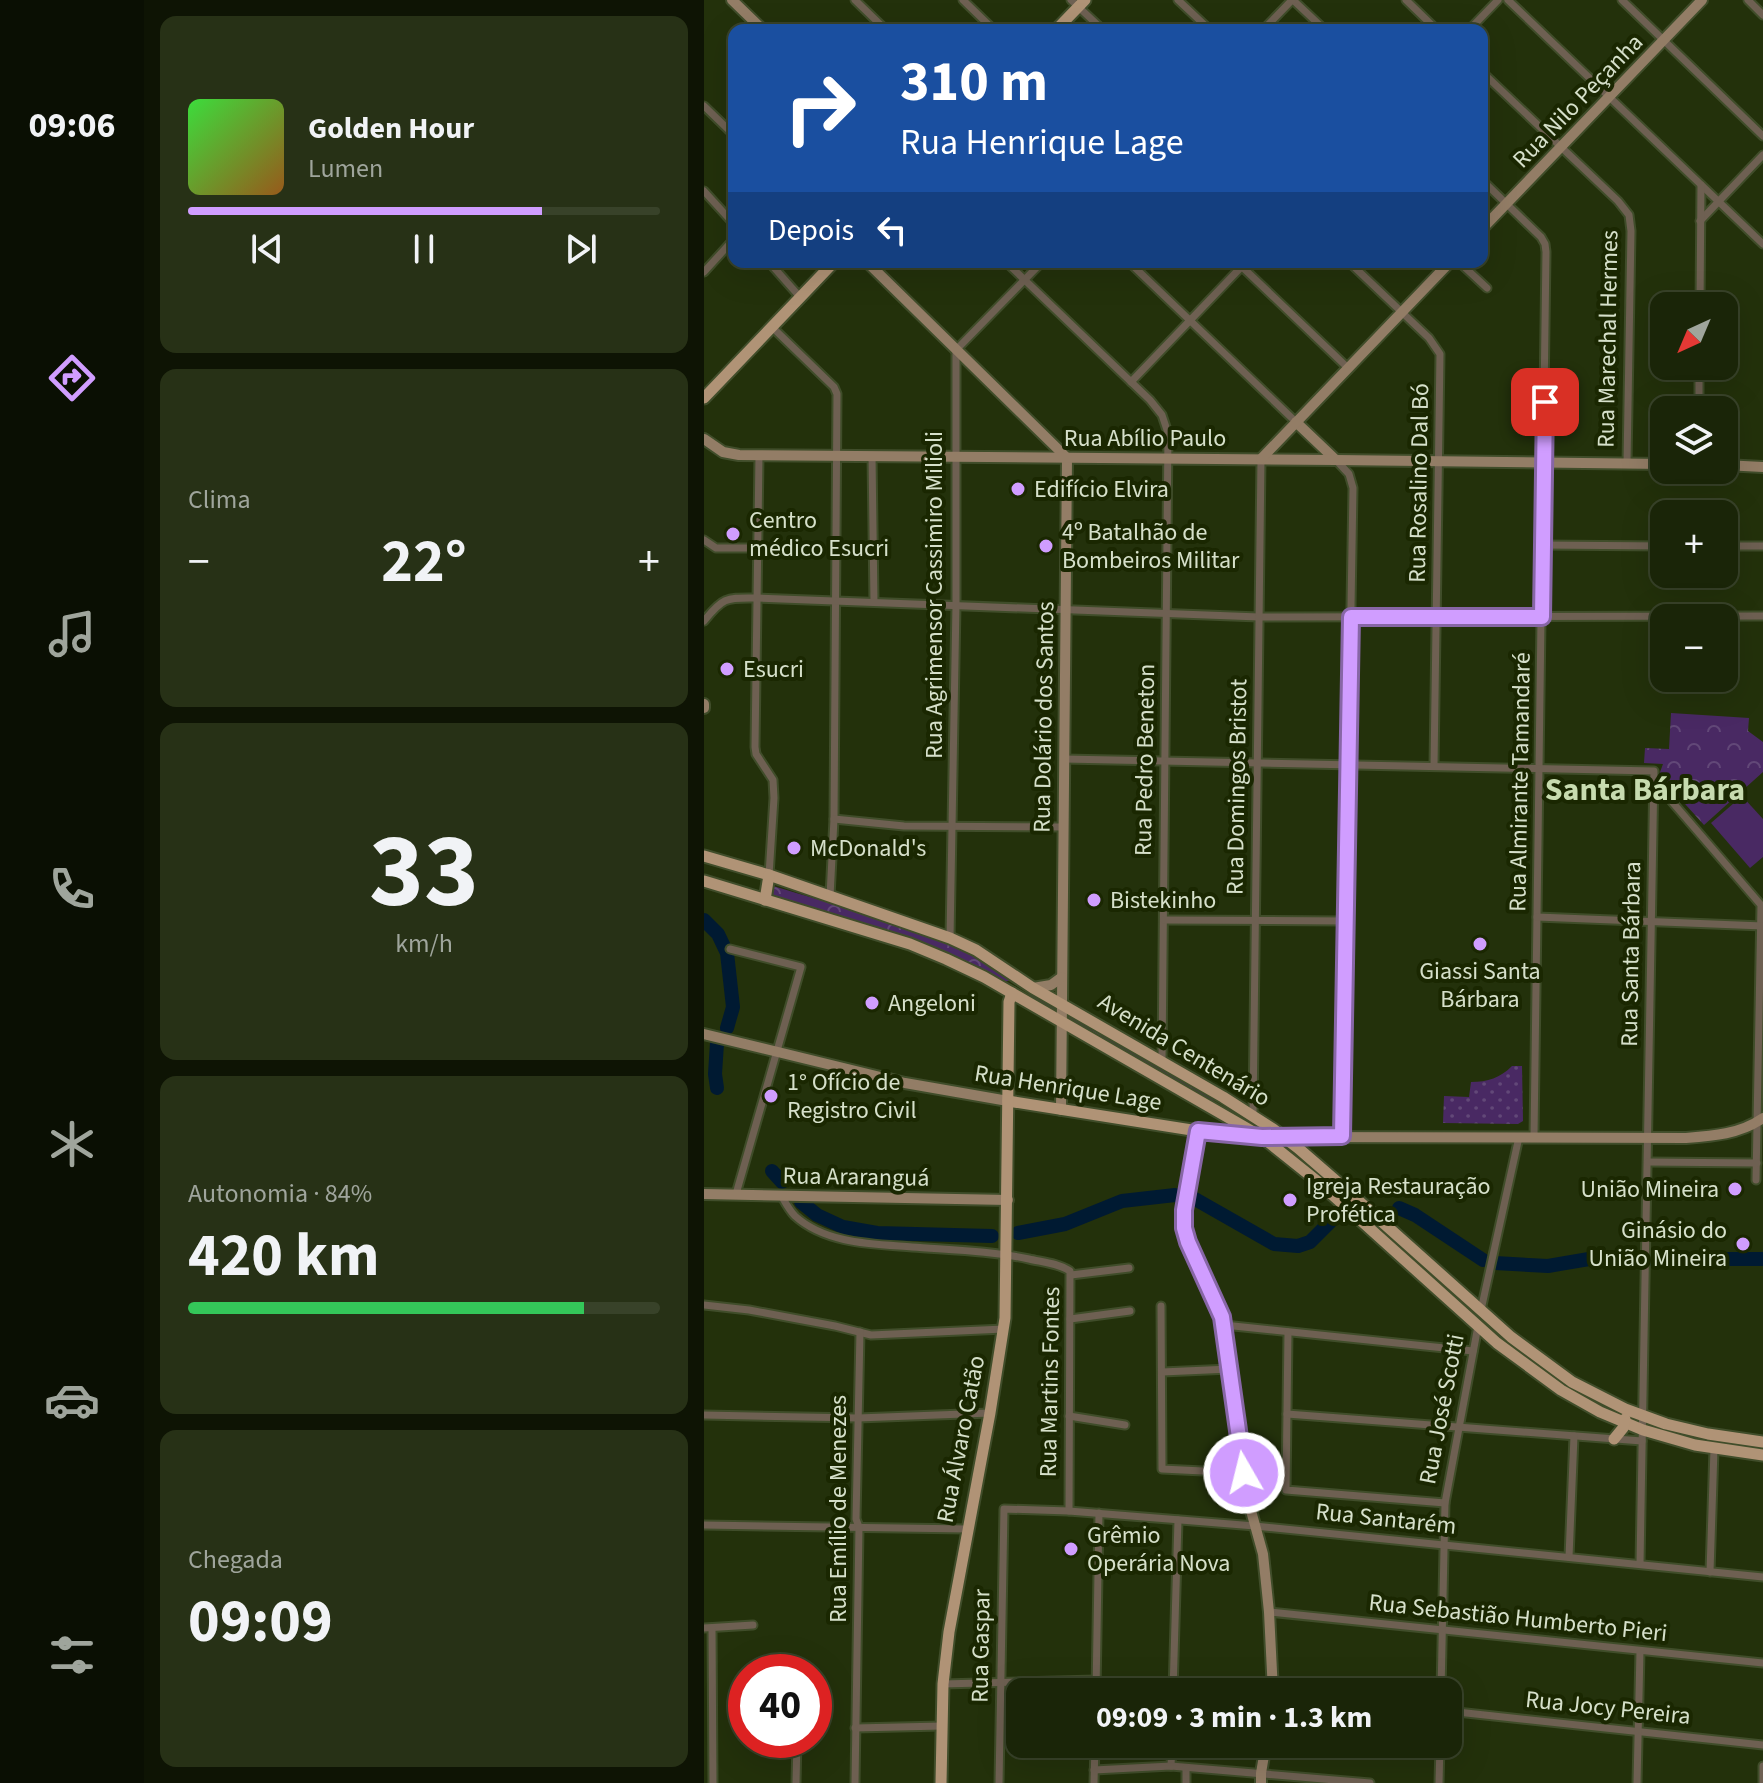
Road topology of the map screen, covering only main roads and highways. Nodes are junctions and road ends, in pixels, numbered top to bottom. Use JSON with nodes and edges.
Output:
{"nodes":[{"id":1,"x":1078,"y":2,"type":"edge"},
{"id":2,"x":1061,"y":24,"type":"edge"},
{"id":3,"x":828,"y":268,"type":"edge"},
{"id":4,"x":704,"y":398,"type":"edge"},
{"id":5,"x":704,"y":856,"type":"edge"},
{"id":6,"x":769,"y":875,"type":"junction"},
{"id":7,"x":704,"y":881,"type":"edge"},
{"id":8,"x":765,"y":900,"type":"junction"},
{"id":9,"x":1033,"y":988,"type":"junction"},
{"id":10,"x":1009,"y":994,"type":"junction"},
{"id":11,"x":1223,"y":1097,"type":"junction"},
{"id":12,"x":1008,"y":1101,"type":"junction"},
{"id":13,"x":1220,"y":1112,"type":"junction"},
{"id":14,"x":1198,"y":1131,"type":"junction"},
{"id":15,"x":1262,"y":1137,"type":"junction"},
{"id":16,"x":1283,"y":1137,"type":"junction"},
{"id":17,"x":1625,"y":1409,"type":"junction"},
{"id":18,"x":1625,"y":1423,"type":"junction"},
{"id":19,"x":1614,"y":1439,"type":"road end"},
{"id":20,"x":1763,"y":1442,"type":"edge"},
{"id":21,"x":1763,"y":1455,"type":"edge"},
{"id":22,"x":941,"y":1783,"type":"edge"}],
"edges":[{"from":1,"to":2,"type":"main road"},
{"from":3,"to":4,"type":"main road"},
{"from":5,"to":6,"type":"main road","name":"Avenida Centenário"},
{"from":6,"to":8,"type":"main road"},
{"from":6,"to":9,"type":"main road","name":"Avenida Centenário"},
{"from":7,"to":8,"type":"main road","name":"Avenida Centenário"},
{"from":8,"to":10,"type":"main road","name":"Avenida Centenário"},
{"from":9,"to":10,"type":"main road"},
{"from":9,"to":11,"type":"main road","name":"Avenida Centenário"},
{"from":10,"to":12,"type":"main road","name":"Rua Álvaro Catão"},
{"from":10,"to":13,"type":"main road","name":"Avenida Centenário"},
{"from":11,"to":13,"type":"main road"},
{"from":11,"to":16,"type":"main road","name":"Avenida Centenário"},
{"from":12,"to":14,"type":"main road","name":"Rua Henrique Lage"},
{"from":12,"to":22,"type":"main road","name":"Rua Álvaro Catão"},
{"from":13,"to":14,"type":"main road"},
{"from":13,"to":15,"type":"main road","name":"Avenida Centenário"},
{"from":14,"to":15,"type":"main road","name":"Rua Henrique Lage"},
{"from":15,"to":16,"type":"main road","name":"Rua Henrique Lage"},
{"from":15,"to":18,"type":"main road","name":"Avenida Centenário"},
{"from":16,"to":17,"type":"main road","name":"Avenida Centenário"},
{"from":17,"to":18,"type":"main road"},
{"from":17,"to":20,"type":"main road","name":"Avenida Centenário"},
{"from":18,"to":19,"type":"main road"},
{"from":18,"to":21,"type":"main road","name":"Avenida Centenário"}]}
